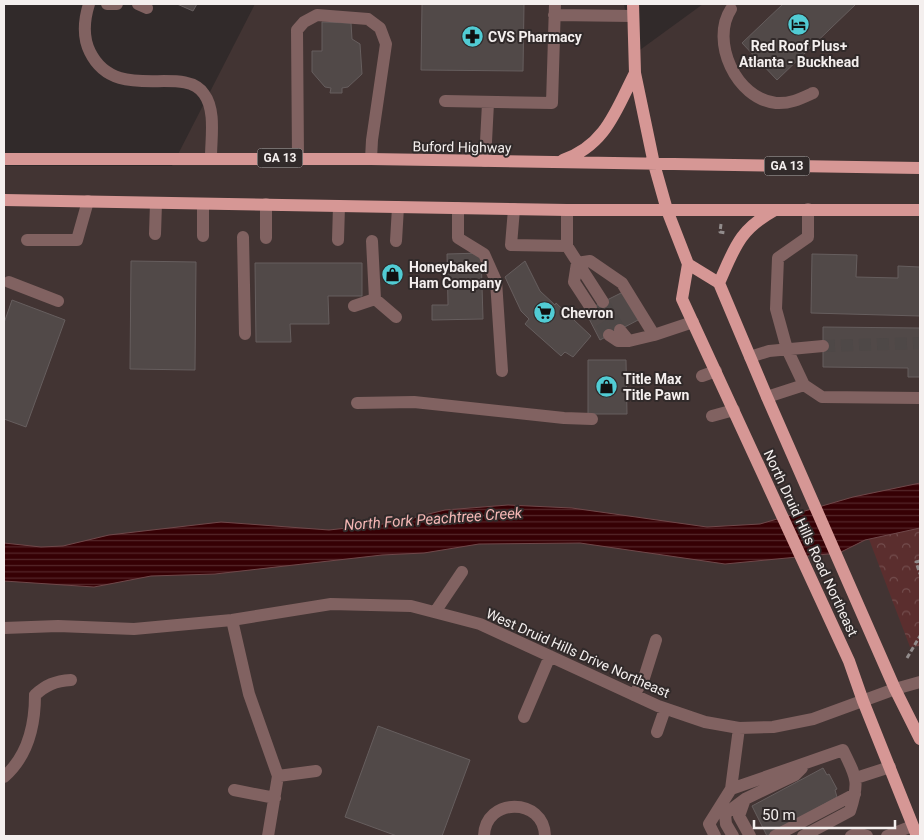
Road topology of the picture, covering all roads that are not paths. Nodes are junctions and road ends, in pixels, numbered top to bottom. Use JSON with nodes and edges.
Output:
{"nodes":[{"id":1,"x":89,"y":4,"type":"edge"},
{"id":2,"x":107,"y":4,"type":"edge"},
{"id":3,"x":117,"y":4,"type":"edge"},
{"id":4,"x":554,"y":9,"type":"edge"},
{"id":5,"x":731,"y":9,"type":"dead end"},
{"id":6,"x":633,"y":10,"type":"edge"},
{"id":7,"x":634,"y":73,"type":"junction"},
{"id":8,"x":813,"y":93,"type":"dead end"},
{"id":9,"x":445,"y":101,"type":"dead end"},
{"id":10,"x":488,"y":103,"type":"junction"},
{"id":11,"x":211,"y":157,"type":"junction"},
{"id":12,"x":298,"y":158,"type":"junction"},
{"id":13,"x":4,"y":159,"type":"edge"},
{"id":14,"x":371,"y":159,"type":"junction"},
{"id":15,"x":484,"y":161,"type":"junction"},
{"id":16,"x":556,"y":162,"type":"junction"},
{"id":17,"x":654,"y":164,"type":"junction"},
{"id":18,"x":920,"y":168,"type":"edge"},
{"id":19,"x":4,"y":200,"type":"edge"},
{"id":20,"x":88,"y":202,"type":"junction"},
{"id":21,"x":156,"y":202,"type":"junction"},
{"id":22,"x":203,"y":204,"type":"junction"},
{"id":23,"x":266,"y":204,"type":"junction"},
{"id":24,"x":339,"y":206,"type":"junction"},
{"id":25,"x":398,"y":207,"type":"junction"},
{"id":26,"x":458,"y":208,"type":"junction"},
{"id":27,"x":778,"y":208,"type":"junction"},
{"id":28,"x":514,"y":209,"type":"junction"},
{"id":29,"x":808,"y":209,"type":"junction"},
{"id":30,"x":567,"y":210,"type":"junction"},
{"id":31,"x":667,"y":210,"type":"junction"},
{"id":32,"x":920,"y":210,"type":"edge"},
{"id":33,"x":155,"y":234,"type":"dead end"},
{"id":34,"x":203,"y":236,"type":"dead end"},
{"id":35,"x":243,"y":237,"type":"dead end"},
{"id":36,"x":266,"y":238,"type":"dead end"},
{"id":37,"x":27,"y":240,"type":"dead end"},
{"id":38,"x":338,"y":240,"type":"dead end"},
{"id":39,"x":372,"y":241,"type":"dead end"},
{"id":40,"x":396,"y":241,"type":"dead end"},
{"id":41,"x":567,"y":246,"type":"junction"},
{"id":42,"x":577,"y":262,"type":"junction"},
{"id":43,"x":688,"y":264,"type":"junction"},
{"id":44,"x":9,"y":282,"type":"dead end"},
{"id":45,"x":719,"y":283,"type":"junction"},
{"id":46,"x":375,"y":299,"type":"junction"},
{"id":47,"x":58,"y":301,"type":"dead end"},
{"id":48,"x":603,"y":302,"type":"tunnel mouth"},
{"id":49,"x":354,"y":306,"type":"dead end"},
{"id":50,"x":591,"y":308,"type":"tunnel mouth"},
{"id":51,"x":396,"y":317,"type":"dead end"},
{"id":52,"x":693,"y":322,"type":"junction"},
{"id":53,"x":615,"y":332,"type":"tunnel mouth"},
{"id":54,"x":244,"y":334,"type":"dead end"},
{"id":55,"x":654,"y":335,"type":"junction"},
{"id":56,"x":823,"y":346,"type":"tunnel mouth"},
{"id":57,"x":787,"y":349,"type":"junction"},
{"id":58,"x":750,"y":357,"type":"junction"},
{"id":59,"x":502,"y":371,"type":"dead end"},
{"id":60,"x":716,"y":371,"type":"junction"},
{"id":61,"x":702,"y":376,"type":"dead end"},
{"id":62,"x":804,"y":385,"type":"junction"},
{"id":63,"x":767,"y":397,"type":"junction"},
{"id":64,"x":920,"y":398,"type":"edge"},
{"id":65,"x":357,"y":403,"type":"dead end"},
{"id":66,"x":734,"y":410,"type":"junction"},
{"id":67,"x":712,"y":416,"type":"dead end"},
{"id":68,"x":592,"y":419,"type":"dead end"},
{"id":69,"x":462,"y":572,"type":"dead end"},
{"id":70,"x":434,"y":612,"type":"junction"},
{"id":71,"x":232,"y":620,"type":"junction"},
{"id":72,"x":4,"y":628,"type":"edge"},
{"id":73,"x":656,"y":640,"type":"dead end"},
{"id":74,"x":550,"y":656,"type":"junction"},
{"id":75,"x":71,"y":680,"type":"dead end"},
{"id":76,"x":920,"y":682,"type":"edge"},
{"id":77,"x":894,"y":689,"type":"junction"},
{"id":78,"x":634,"y":695,"type":"junction"},
{"id":79,"x":863,"y":701,"type":"junction"},
{"id":80,"x":665,"y":709,"type":"junction"},
{"id":81,"x":524,"y":717,"type":"dead end"},
{"id":82,"x":740,"y":728,"type":"junction"},
{"id":83,"x":656,"y":732,"type":"dead end"},
{"id":84,"x":920,"y":739,"type":"edge"},
{"id":85,"x":810,"y":762,"type":"junction"},
{"id":86,"x":890,"y":767,"type":"junction"},
{"id":87,"x":316,"y":771,"type":"dead end"},
{"id":88,"x":278,"y":776,"type":"junction"},
{"id":89,"x":4,"y":777,"type":"edge"},
{"id":90,"x":856,"y":778,"type":"junction"},
{"id":91,"x":731,"y":789,"type":"junction"},
{"id":92,"x":234,"y":790,"type":"dead end"},
{"id":93,"x":855,"y":794,"type":"junction"},
{"id":94,"x":275,"y":798,"type":"junction"},
{"id":95,"x":745,"y":799,"type":"junction"},
{"id":96,"x":915,"y":831,"type":"edge"},
{"id":97,"x":268,"y":836,"type":"edge"},
{"id":98,"x":484,"y":836,"type":"edge"},
{"id":99,"x":545,"y":836,"type":"edge"},
{"id":100,"x":715,"y":836,"type":"edge"},
{"id":101,"x":733,"y":836,"type":"edge"},
{"id":102,"x":750,"y":836,"type":"edge"},
{"id":103,"x":775,"y":836,"type":"edge"},
{"id":104,"x":803,"y":836,"type":"edge"},
{"id":105,"x":851,"y":836,"type":"edge"},
{"id":106,"x":867,"y":836,"type":"edge"},
{"id":107,"x":887,"y":836,"type":"edge"}],
"edges":[{"from":1,"to":11,"type":"street"},
{"from":2,"to":3,"type":"street"},
{"from":4,"to":6,"type":"street"},
{"from":4,"to":10,"type":"street"},
{"from":5,"to":8,"type":"street"},
{"from":6,"to":7,"type":"main road"},
{"from":7,"to":16,"type":"main road"},
{"from":7,"to":17,"type":"main road"},
{"from":9,"to":10,"type":"street"},
{"from":10,"to":15,"type":"street"},
{"from":11,"to":12,"type":"main road","name":"Buford Highway","number":"GA 13"},
{"from":11,"to":13,"type":"main road","name":"Buford Highway","number":"GA 13"},
{"from":12,"to":14,"type":"main road","name":"Buford Highway","number":"GA 13"},
{"from":12,"to":14,"type":"street"},
{"from":14,"to":15,"type":"main road","name":"Buford Highway","number":"GA 13"},
{"from":15,"to":16,"type":"main road","name":"Buford Highway","number":"GA 13"},
{"from":16,"to":17,"type":"main road","name":"Buford Highway","number":"GA 13"},
{"from":17,"to":18,"type":"main road","name":"Buford Highway","number":"GA 13"},
{"from":17,"to":31,"type":"main road"},
{"from":19,"to":20,"type":"main road"},
{"from":20,"to":21,"type":"main road"},
{"from":20,"to":37,"type":"street"},
{"from":21,"to":22,"type":"main road"},
{"from":21,"to":33,"type":"street"},
{"from":22,"to":23,"type":"main road"},
{"from":22,"to":34,"type":"street"},
{"from":23,"to":24,"type":"main road"},
{"from":23,"to":36,"type":"street"},
{"from":24,"to":25,"type":"main road"},
{"from":24,"to":38,"type":"street"},
{"from":25,"to":26,"type":"main road"},
{"from":25,"to":40,"type":"street"},
{"from":26,"to":28,"type":"main road"},
{"from":26,"to":59,"type":"street"},
{"from":27,"to":29,"type":"main road"},
{"from":27,"to":31,"type":"main road"},
{"from":27,"to":45,"type":"main road"},
{"from":28,"to":30,"type":"main road"},
{"from":28,"to":41,"type":"street"},
{"from":29,"to":32,"type":"main road"},
{"from":29,"to":57,"type":"street"},
{"from":30,"to":31,"type":"main road"},
{"from":30,"to":41,"type":"street"},
{"from":31,"to":43,"type":"main road"},
{"from":35,"to":54,"type":"street"},
{"from":39,"to":46,"type":"street"},
{"from":41,"to":42,"type":"street"},
{"from":42,"to":48,"type":"street"},
{"from":42,"to":50,"type":"street"},
{"from":42,"to":55,"type":"street"},
{"from":43,"to":45,"type":"main road"},
{"from":43,"to":52,"type":"main road","name":"North Druid Hills Road Northeast"},
{"from":44,"to":47,"type":"street"},
{"from":45,"to":58,"type":"main road","name":"North Druid Hills Road Northeast"},
{"from":46,"to":49,"type":"street"},
{"from":46,"to":51,"type":"street"},
{"from":52,"to":55,"type":"street"},
{"from":52,"to":60,"type":"main road","name":"North Druid Hills Road Northeast"},
{"from":53,"to":55,"type":"street"},
{"from":56,"to":57,"type":"street"},
{"from":57,"to":58,"type":"street"},
{"from":57,"to":62,"type":"street"},
{"from":58,"to":63,"type":"main road","name":"North Druid Hills Road Northeast"},
{"from":60,"to":61,"type":"street"},
{"from":60,"to":66,"type":"main road","name":"North Druid Hills Road Northeast"},
{"from":62,"to":63,"type":"street"},
{"from":62,"to":64,"type":"street"},
{"from":63,"to":77,"type":"main road","name":"North Druid Hills Road Northeast"},
{"from":65,"to":68,"type":"street"},
{"from":66,"to":67,"type":"street"},
{"from":66,"to":79,"type":"main road","name":"North Druid Hills Road Northeast"},
{"from":69,"to":70,"type":"street"},
{"from":70,"to":71,"type":"street","name":"West Druid Hills Drive Northeast"},
{"from":70,"to":74,"type":"street","name":"West Druid Hills Drive Northeast"},
{"from":71,"to":72,"type":"street","name":"West Druid Hills Drive Northeast"},
{"from":71,"to":88,"type":"street"},
{"from":73,"to":78,"type":"street"},
{"from":74,"to":78,"type":"street","name":"West Druid Hills Drive Northeast"},
{"from":74,"to":81,"type":"street"},
{"from":75,"to":89,"type":"street"},
{"from":76,"to":77,"type":"street","name":"West Druid Hills Drive Northeast"},
{"from":77,"to":79,"type":"street","name":"West Druid Hills Drive Northeast"},
{"from":77,"to":84,"type":"main road","name":"North Druid Hills Road Northeast"},
{"from":78,"to":80,"type":"street","name":"West Druid Hills Drive Northeast"},
{"from":79,"to":82,"type":"street","name":"West Druid Hills Drive Northeast"},
{"from":79,"to":86,"type":"main road","name":"North Druid Hills Road Northeast"},
{"from":80,"to":82,"type":"street","name":"West Druid Hills Drive Northeast"},
{"from":80,"to":83,"type":"street"},
{"from":82,"to":91,"type":"street"},
{"from":85,"to":90,"type":"street"},
{"from":85,"to":91,"type":"street"},
{"from":85,"to":95,"type":"street"},
{"from":86,"to":90,"type":"street"},
{"from":86,"to":96,"type":"main road","name":"North Druid Hills Road Northeast"},
{"from":87,"to":88,"type":"street"},
{"from":88,"to":94,"type":"street"},
{"from":90,"to":93,"type":"street"},
{"from":91,"to":100,"type":"street"},
{"from":92,"to":94,"type":"street"},
{"from":93,"to":103,"type":"street"},
{"from":93,"to":104,"type":"street"},
{"from":94,"to":97,"type":"street"},
{"from":95,"to":101,"type":"street"},
{"from":95,"to":102,"type":"street"},
{"from":96,"to":107,"type":"street"},
{"from":98,"to":99,"type":"street"},
{"from":105,"to":106,"type":"street"}]}
